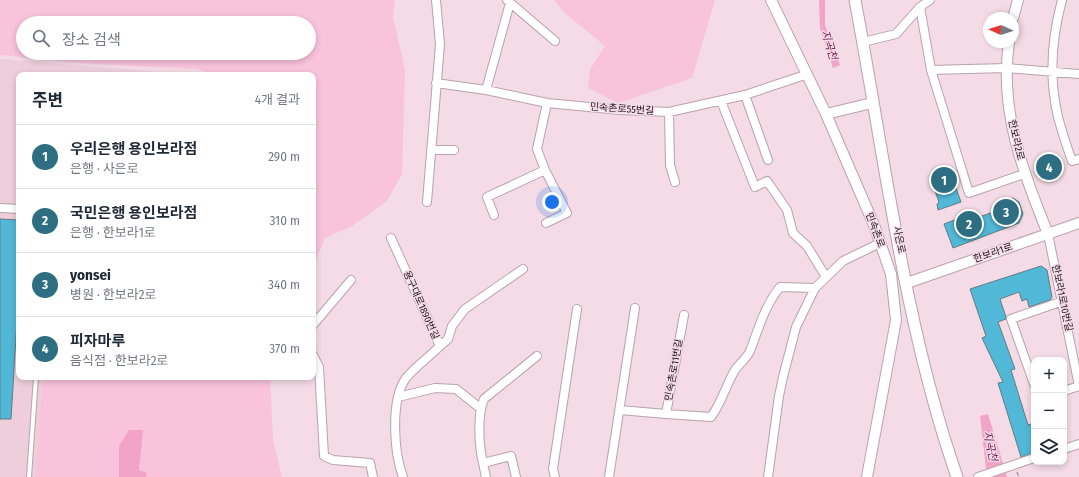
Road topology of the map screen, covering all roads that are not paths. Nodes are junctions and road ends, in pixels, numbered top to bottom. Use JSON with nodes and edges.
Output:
{"nodes":[{"id":1,"x":436,"y":0,"type":"edge"},
{"id":2,"x":770,"y":0,"type":"edge"},
{"id":3,"x":855,"y":0,"type":"edge"},
{"id":4,"x":930,"y":0,"type":"edge"},
{"id":5,"x":1018,"y":0,"type":"edge"},
{"id":6,"x":1062,"y":0,"type":"edge"},
{"id":7,"x":508,"y":2,"type":"edge"},
{"id":8,"x":920,"y":7,"type":"junction"},
{"id":9,"x":1015,"y":12,"type":"edge"},
{"id":10,"x":555,"y":41,"type":"dead end"},
{"id":11,"x":863,"y":42,"type":"junction"},
{"id":12,"x":1008,"y":48,"type":"edge"},
{"id":13,"x":1006,"y":68,"type":"junction"},
{"id":14,"x":932,"y":70,"type":"junction"},
{"id":15,"x":1053,"y":72,"type":"junction"},
{"id":16,"x":1079,"y":74,"type":"edge"},
{"id":17,"x":806,"y":75,"type":"junction"},
{"id":18,"x":436,"y":83,"type":"junction"},
{"id":19,"x":486,"y":90,"type":"junction"},
{"id":20,"x":746,"y":96,"type":"junction"},
{"id":21,"x":721,"y":101,"type":"junction"},
{"id":22,"x":547,"y":103,"type":"junction"},
{"id":23,"x":872,"y":103,"type":"junction"},
{"id":24,"x":669,"y":112,"type":"junction"},
{"id":25,"x":826,"y":114,"type":"junction"},
{"id":26,"x":431,"y":150,"type":"junction"},
{"id":27,"x":454,"y":150,"type":"dead end"},
{"id":28,"x":1079,"y":159,"type":"edge"},
{"id":29,"x":768,"y":160,"type":"dead end"},
{"id":30,"x":545,"y":170,"type":"junction"},
{"id":31,"x":1024,"y":174,"type":"junction"},
{"id":32,"x":675,"y":182,"type":"dead end"},
{"id":33,"x":427,"y":202,"type":"dead end"},
{"id":34,"x":0,"y":208,"type":"edge"},
{"id":35,"x":16,"y":209,"type":"edge"},
{"id":36,"x":494,"y":215,"type":"dead end"},
{"id":37,"x":546,"y":223,"type":"dead end"},
{"id":38,"x":1079,"y":223,"type":"edge"},
{"id":39,"x":1048,"y":234,"type":"junction"},
{"id":40,"x":391,"y":238,"type":"dead end"},
{"id":41,"x":880,"y":243,"type":"junction"},
{"id":42,"x":523,"y":269,"type":"dead end"},
{"id":43,"x":826,"y":278,"type":"junction"},
{"id":44,"x":351,"y":280,"type":"dead end"},
{"id":45,"x":907,"y":283,"type":"junction"},
{"id":46,"x":815,"y":288,"type":"junction"},
{"id":47,"x":1063,"y":301,"type":"junction"},
{"id":48,"x":635,"y":308,"type":"dead end"},
{"id":49,"x":577,"y":309,"type":"dead end"},
{"id":50,"x":684,"y":315,"type":"dead end"},
{"id":51,"x":316,"y":321,"type":"edge"},
{"id":52,"x":440,"y":346,"type":"junction"},
{"id":53,"x":537,"y":356,"type":"dead end"},
{"id":54,"x":316,"y":360,"type":"edge"},
{"id":55,"x":1031,"y":376,"type":"edge"},
{"id":56,"x":36,"y":380,"type":"edge"},
{"id":57,"x":1079,"y":386,"type":"edge"},
{"id":58,"x":1067,"y":390,"type":"edge"},
{"id":59,"x":398,"y":396,"type":"junction"},
{"id":60,"x":480,"y":408,"type":"junction"},
{"id":61,"x":620,"y":410,"type":"junction"},
{"id":62,"x":666,"y":414,"type":"junction"},
{"id":63,"x":1079,"y":444,"type":"edge"},
{"id":64,"x":1067,"y":448,"type":"edge"},
{"id":65,"x":1031,"y":459,"type":"edge"},
{"id":66,"x":483,"y":464,"type":"junction"},
{"id":67,"x":29,"y":477,"type":"edge"},
{"id":68,"x":373,"y":477,"type":"edge"},
{"id":69,"x":403,"y":477,"type":"edge"},
{"id":70,"x":486,"y":477,"type":"edge"},
{"id":71,"x":516,"y":477,"type":"edge"},
{"id":72,"x":554,"y":477,"type":"edge"},
{"id":73,"x":609,"y":477,"type":"edge"},
{"id":74,"x":768,"y":477,"type":"edge"},
{"id":75,"x":867,"y":477,"type":"edge"},
{"id":76,"x":957,"y":477,"type":"edge"},
{"id":77,"x":978,"y":477,"type":"edge"}],
"edges":[{"from":1,"to":18,"type":"street"},
{"from":2,"to":17,"type":"street","name":"민속촌로"},
{"from":3,"to":11,"type":"main road","name":"사은로"},
{"from":4,"to":8,"type":"street"},
{"from":5,"to":9,"type":"street"},
{"from":6,"to":15,"type":"street"},
{"from":7,"to":10,"type":"street"},
{"from":7,"to":19,"type":"street"},
{"from":8,"to":11,"type":"street"},
{"from":8,"to":14,"type":"street"},
{"from":11,"to":23,"type":"main road","name":"사은로"},
{"from":12,"to":13,"type":"street","name":"한보라2로"},
{"from":13,"to":14,"type":"street"},
{"from":13,"to":15,"type":"street"},
{"from":13,"to":31,"type":"street","name":"한보라2로"},
{"from":14,"to":31,"type":"street"},
{"from":15,"to":16,"type":"street"},
{"from":15,"to":28,"type":"street"},
{"from":17,"to":20,"type":"street","name":"민속촌로55번길"},
{"from":17,"to":25,"type":"street","name":"민속촌로"},
{"from":18,"to":19,"type":"street","name":"민속촌로55번길"},
{"from":18,"to":26,"type":"street"},
{"from":19,"to":22,"type":"street","name":"민속촌로55번길"},
{"from":20,"to":21,"type":"street","name":"민속촌로55번길"},
{"from":20,"to":29,"type":"street"},
{"from":21,"to":24,"type":"street","name":"민속촌로55번길"},
{"from":21,"to":43,"type":"street"},
{"from":22,"to":24,"type":"street","name":"민속촌로55번길"},
{"from":22,"to":30,"type":"street"},
{"from":23,"to":25,"type":"street"},
{"from":23,"to":45,"type":"main road","name":"사은로"},
{"from":24,"to":32,"type":"street"},
{"from":25,"to":41,"type":"street","name":"민속촌로"},
{"from":26,"to":27,"type":"street"},
{"from":26,"to":33,"type":"street"},
{"from":30,"to":36,"type":"street"},
{"from":30,"to":37,"type":"street"},
{"from":31,"to":39,"type":"street","name":"한보라2로"},
{"from":34,"to":35,"type":"street"},
{"from":38,"to":39,"type":"street","name":"한보라1로"},
{"from":39,"to":45,"type":"street","name":"한보라1로"},
{"from":39,"to":47,"type":"street","name":"한보라1로10번길"},
{"from":40,"to":52,"type":"street","name":"용구대로1890번길"},
{"from":41,"to":43,"type":"street"},
{"from":41,"to":75,"type":"street","name":"민속촌로"},
{"from":42,"to":52,"type":"street"},
{"from":43,"to":46,"type":"street"},
{"from":44,"to":51,"type":"street"},
{"from":45,"to":76,"type":"main road","name":"사은로"},
{"from":46,"to":62,"type":"street","name":"민속촌로11번길"},
{"from":46,"to":74,"type":"street"},
{"from":47,"to":55,"type":"street"},
{"from":47,"to":57,"type":"street","name":"한보라1로10번길"},
{"from":48,"to":61,"type":"street"},
{"from":49,"to":72,"type":"street"},
{"from":50,"to":62,"type":"street","name":"민속촌로11번길"},
{"from":52,"to":59,"type":"street","name":"용구대로1890번길"},
{"from":53,"to":60,"type":"street"},
{"from":54,"to":68,"type":"street"},
{"from":56,"to":67,"type":"lane"},
{"from":57,"to":58,"type":"street"},
{"from":59,"to":60,"type":"street"},
{"from":59,"to":69,"type":"street","name":"용구대로1890번길"},
{"from":60,"to":66,"type":"street"},
{"from":61,"to":62,"type":"street"},
{"from":61,"to":73,"type":"street"},
{"from":63,"to":64,"type":"street"},
{"from":65,"to":77,"type":"street"},
{"from":66,"to":70,"type":"street"},
{"from":66,"to":71,"type":"street"}]}
